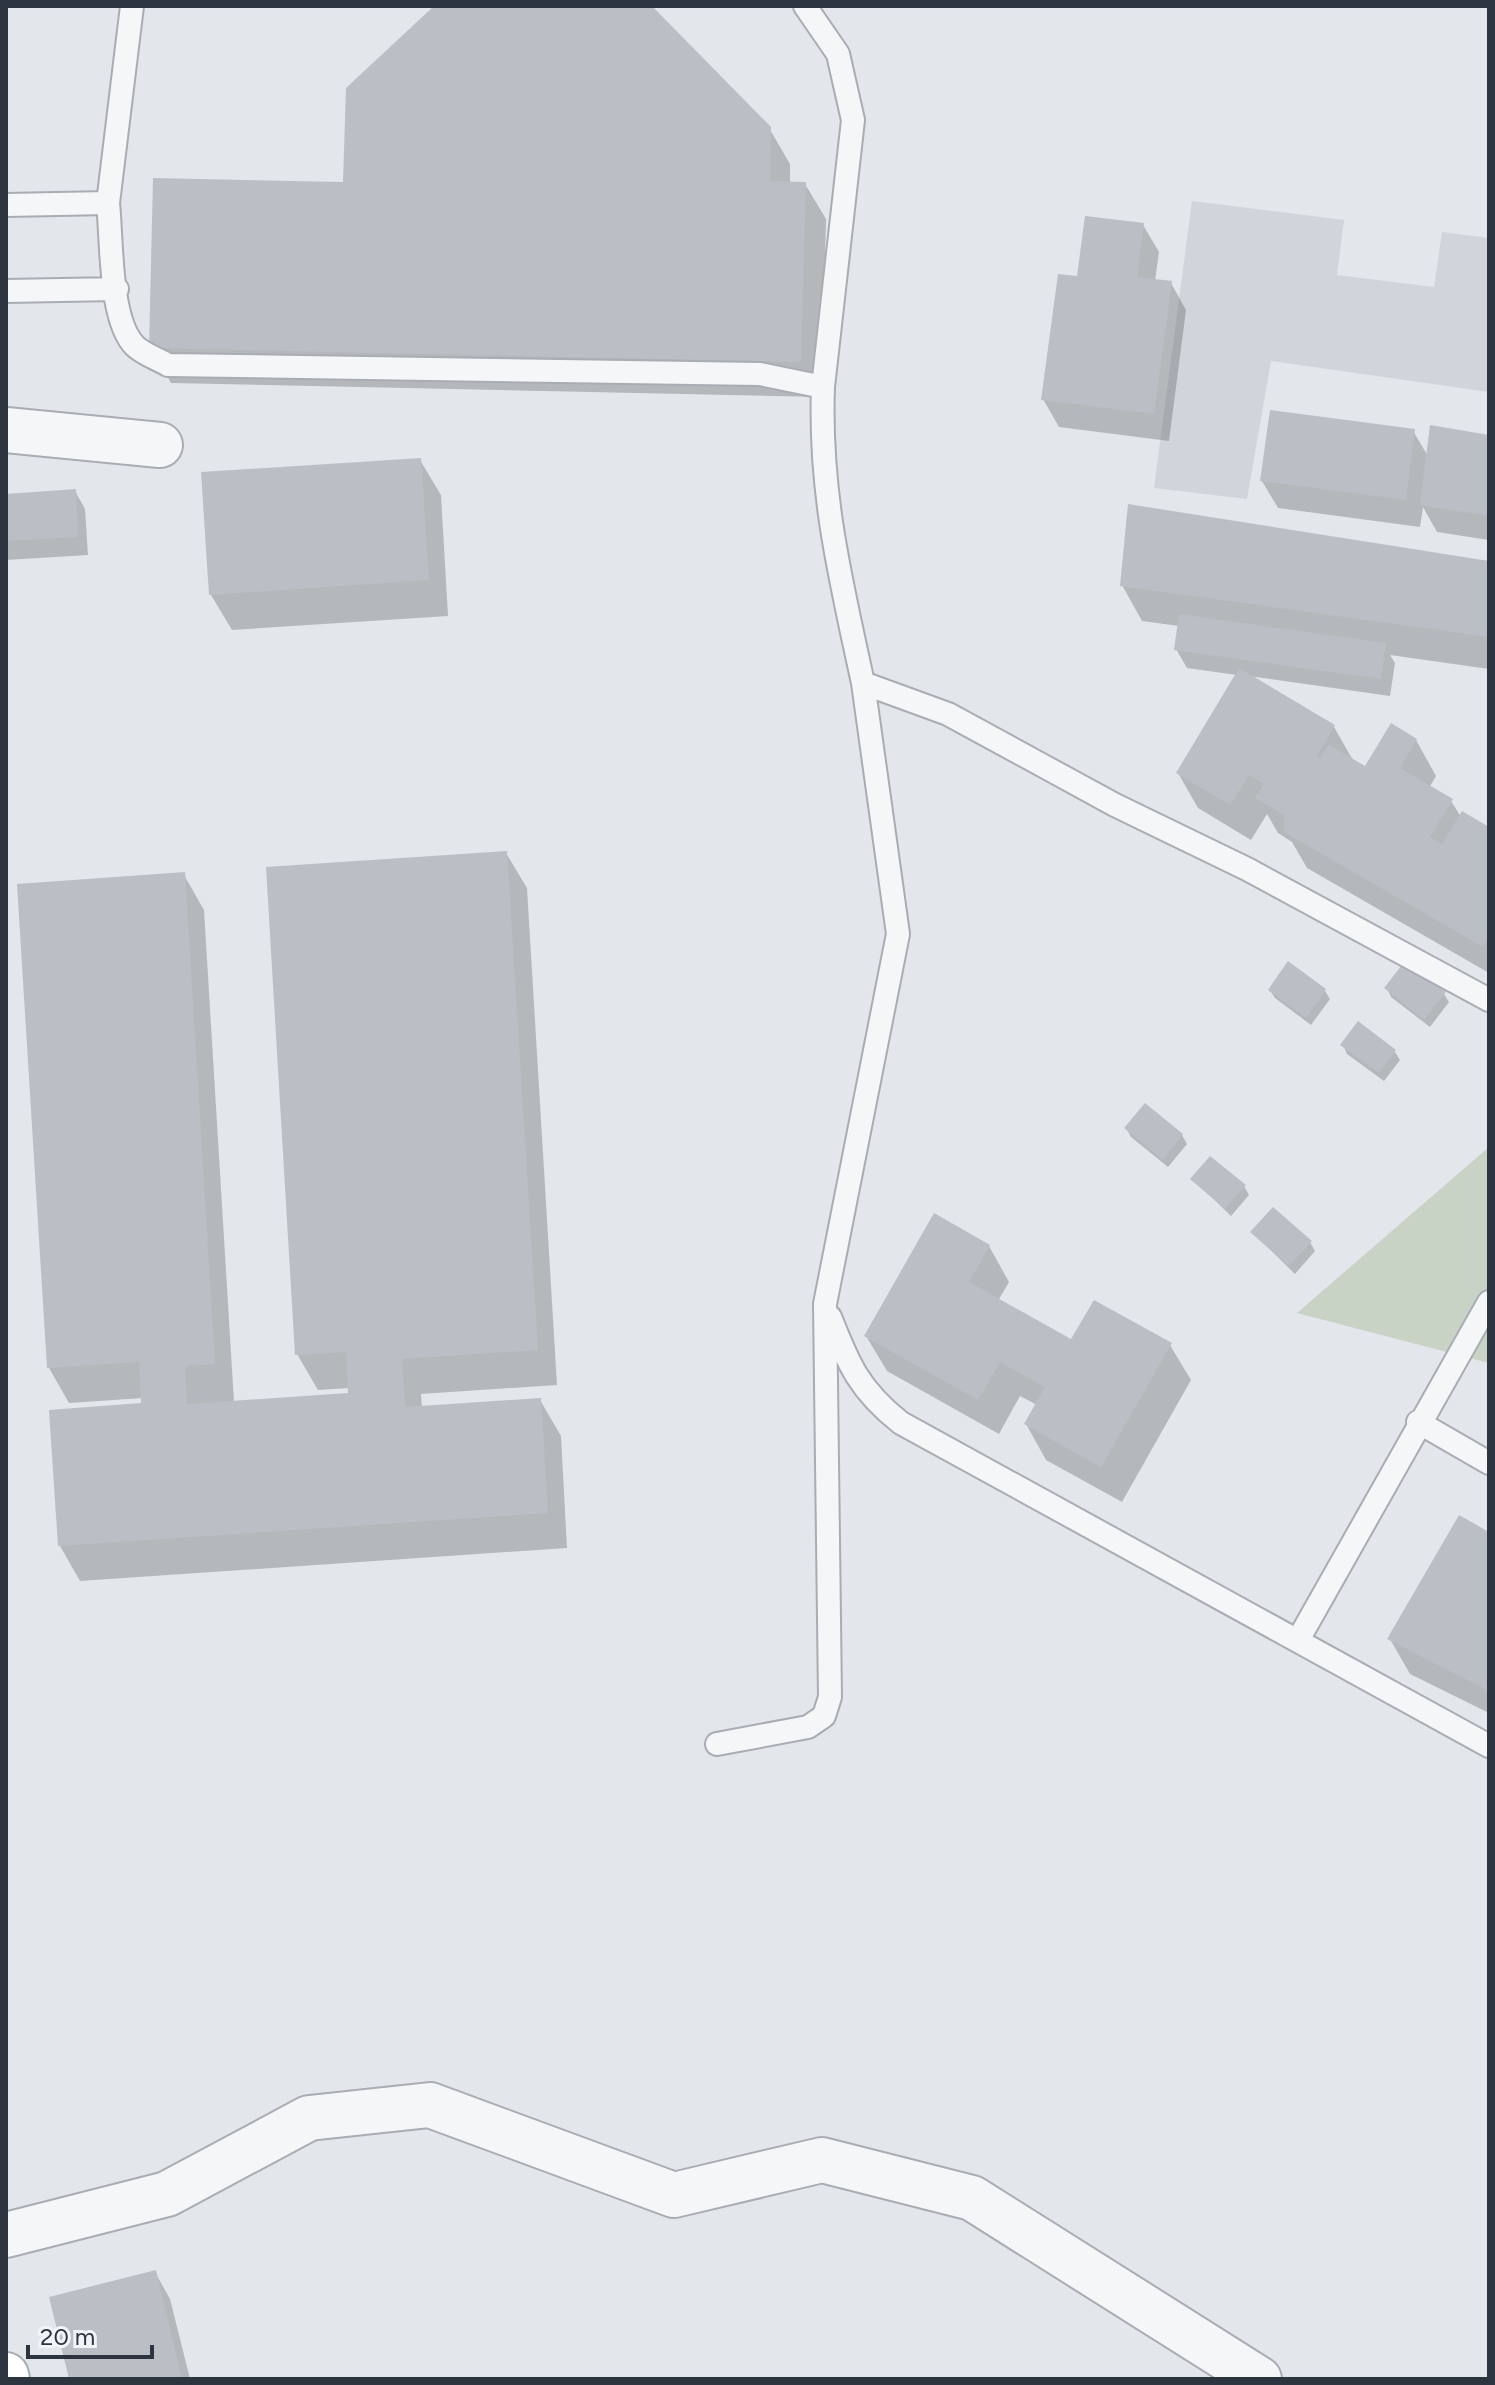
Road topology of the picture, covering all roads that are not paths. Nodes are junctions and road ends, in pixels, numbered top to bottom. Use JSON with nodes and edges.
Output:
{"nodes":[{"id":1,"x":132,"y":6,"type":"edge"},
{"id":2,"x":805,"y":6,"type":"edge"},
{"id":3,"x":108,"y":203,"type":"junction"},
{"id":4,"x":6,"y":205,"type":"edge"},
{"id":5,"x":117,"y":289,"type":"junction"},
{"id":6,"x":6,"y":291,"type":"edge"},
{"id":7,"x":823,"y":387,"type":"junction"},
{"id":8,"x":6,"y":430,"type":"edge"},
{"id":9,"x":160,"y":445,"type":"dead end"},
{"id":10,"x":863,"y":683,"type":"junction"},
{"id":11,"x":1489,"y":1000,"type":"edge"},
{"id":12,"x":1489,"y":1302,"type":"edge"},
{"id":13,"x":825,"y":1304,"type":"junction"},
{"id":14,"x":1418,"y":1422,"type":"junction"},
{"id":15,"x":1489,"y":1463,"type":"edge"},
{"id":16,"x":1298,"y":1640,"type":"junction"},
{"id":17,"x":717,"y":1744,"type":"dead end"},
{"id":18,"x":1489,"y":1746,"type":"edge"},
{"id":19,"x":6,"y":2235,"type":"edge"},
{"id":20,"x":1259,"y":2379,"type":"edge"}],
"edges":[{"from":1,"to":3,"type":"lane"},
{"from":2,"to":7,"type":"lane"},
{"from":3,"to":4,"type":"lane"},
{"from":3,"to":5,"type":"lane"},
{"from":5,"to":6,"type":"lane"},
{"from":5,"to":7,"type":"lane"},
{"from":7,"to":10,"type":"lane"},
{"from":8,"to":9,"type":"street"},
{"from":10,"to":11,"type":"lane"},
{"from":10,"to":13,"type":"lane"},
{"from":12,"to":14,"type":"lane"},
{"from":13,"to":16,"type":"lane"},
{"from":13,"to":17,"type":"lane"},
{"from":14,"to":15,"type":"lane"},
{"from":14,"to":16,"type":"lane"},
{"from":16,"to":18,"type":"lane"},
{"from":19,"to":20,"type":"street"}]}
